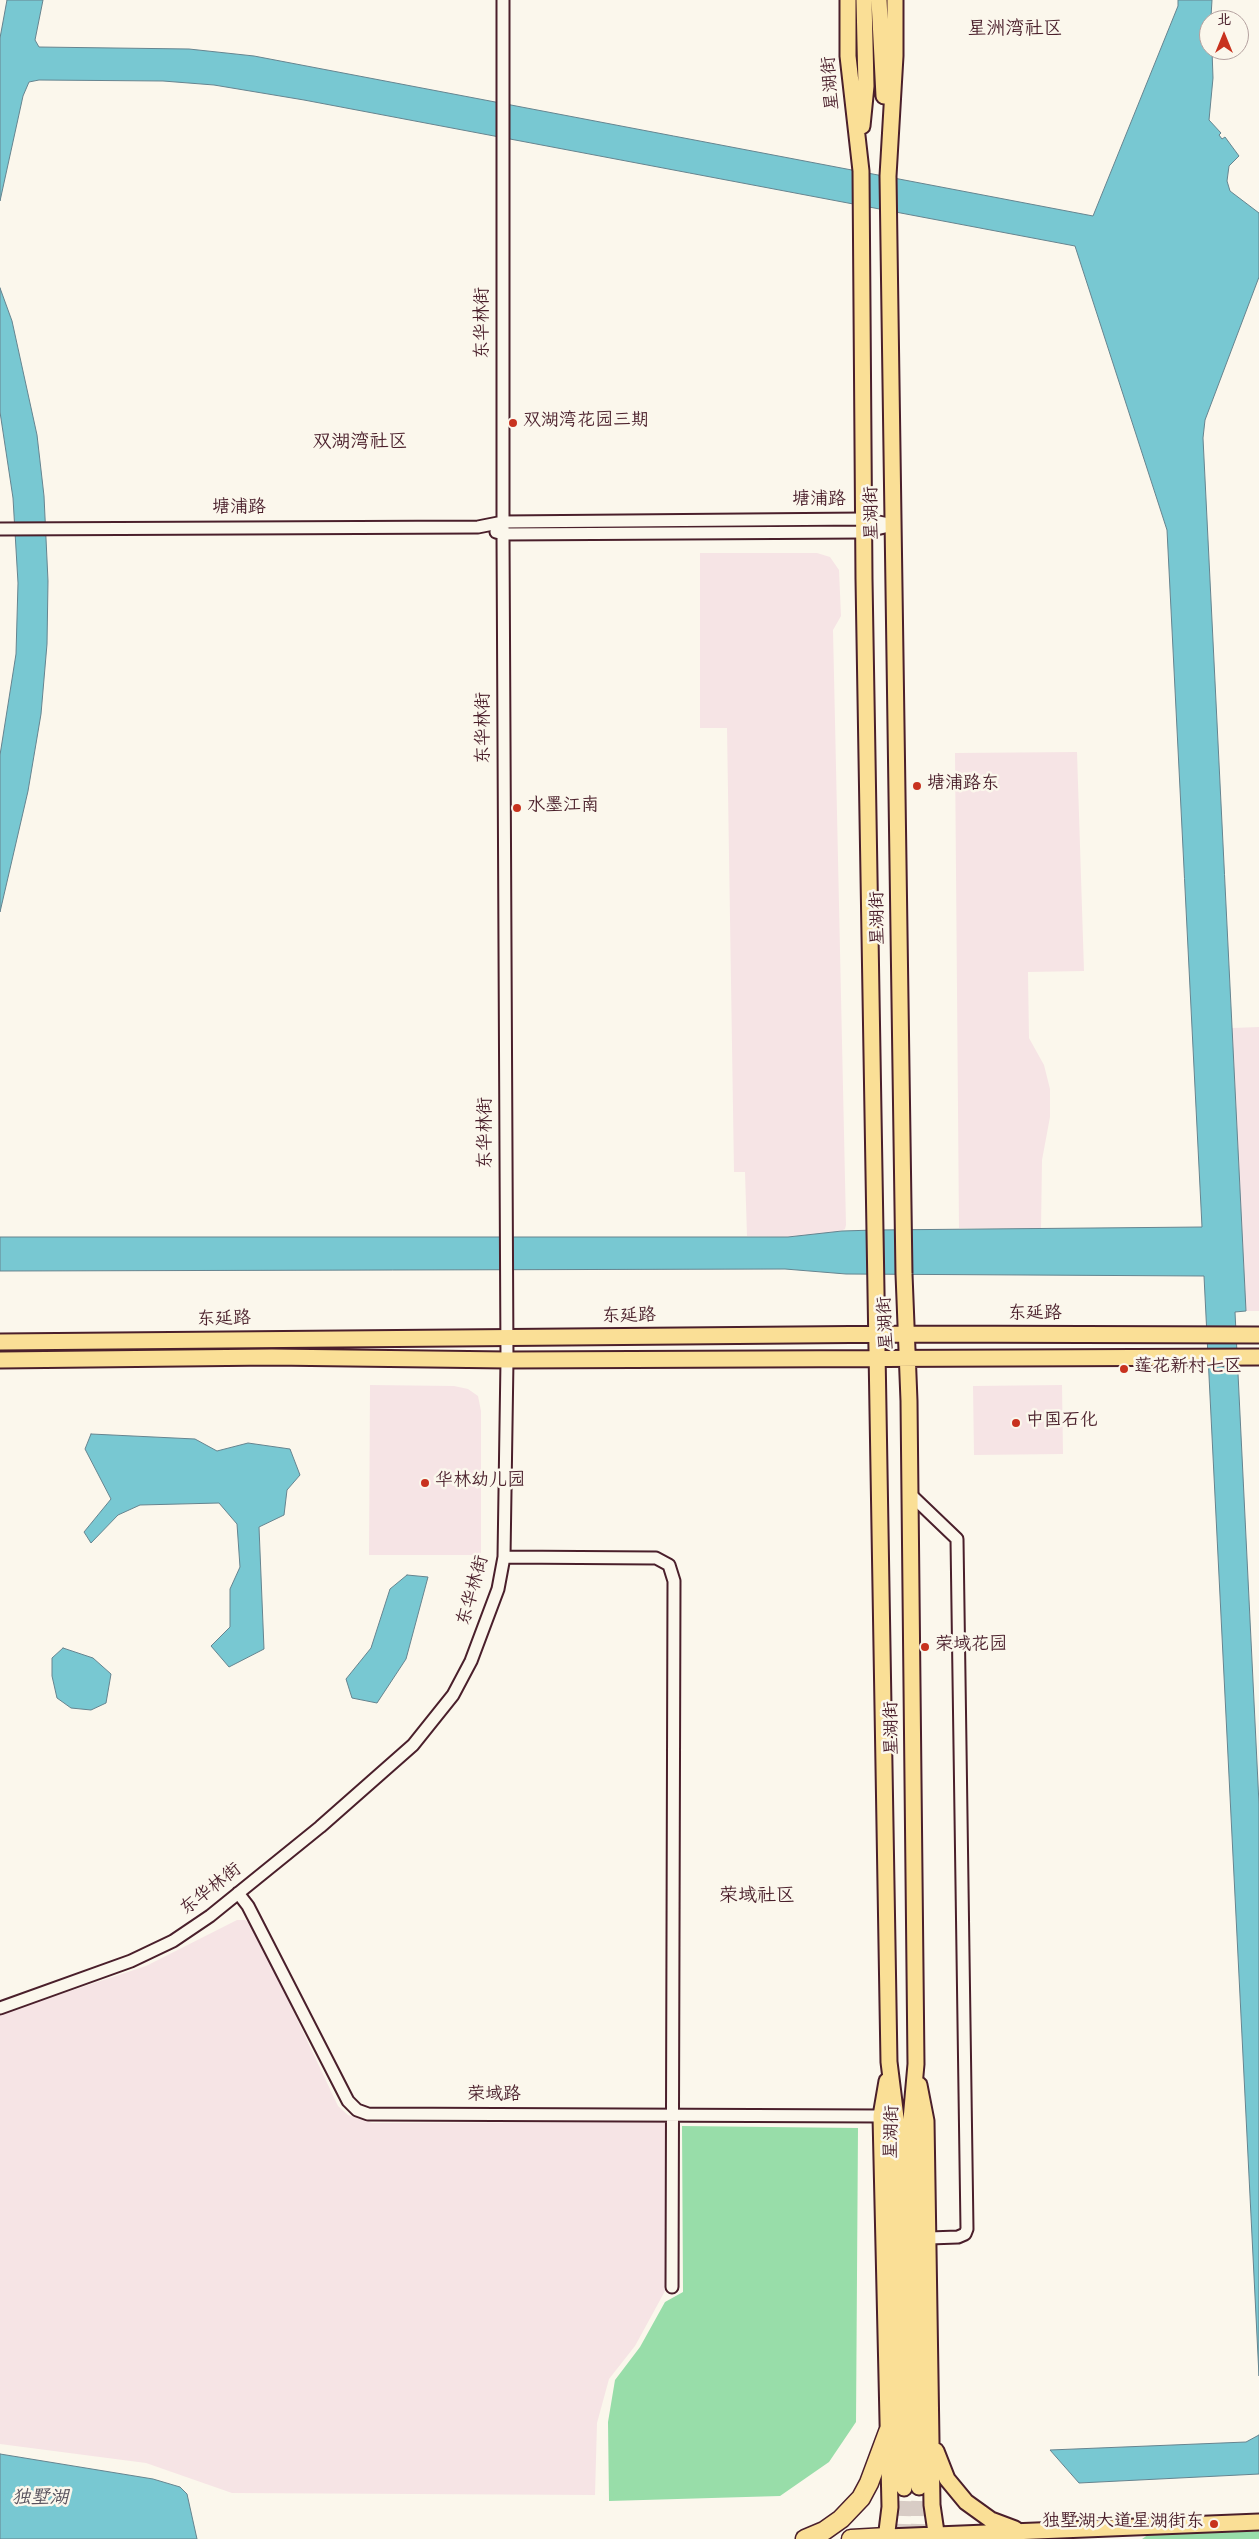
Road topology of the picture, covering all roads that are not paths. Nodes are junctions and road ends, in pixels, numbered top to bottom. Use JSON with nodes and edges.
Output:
{"nodes":[{"id":1,"x":504,"y":0,"type":"edge"},
{"id":2,"x":848,"y":0,"type":"edge"},
{"id":3,"x":864,"y":0,"type":"edge"},
{"id":4,"x":879,"y":0,"type":"edge"},
{"id":5,"x":895,"y":0,"type":"edge"},
{"id":6,"x":888,"y":158,"type":"junction"},
{"id":7,"x":860,"y":167,"type":"junction"},
{"id":8,"x":503,"y":522,"type":"junction"},
{"id":9,"x":864,"y":526,"type":"junction"},
{"id":10,"x":893,"y":526,"type":"junction"},
{"id":11,"x":478,"y":528,"type":"junction"},
{"id":12,"x":6,"y":529,"type":"edge"},
{"id":13,"x":503,"y":534,"type":"junction"},
{"id":14,"x":877,"y":1334,"type":"junction"},
{"id":15,"x":907,"y":1334,"type":"junction"},
{"id":16,"x":1259,"y":1335,"type":"edge"},
{"id":17,"x":507,"y":1338,"type":"junction"},
{"id":18,"x":0,"y":1342,"type":"edge"},
{"id":19,"x":1259,"y":1357,"type":"edge"},
{"id":20,"x":878,"y":1358,"type":"junction"},
{"id":21,"x":908,"y":1358,"type":"junction"},
{"id":22,"x":0,"y":1360,"type":"edge"},
{"id":23,"x":507,"y":1360,"type":"junction"},
{"id":24,"x":910,"y":1494,"type":"junction"},
{"id":25,"x":504,"y":1557,"type":"junction"},
{"id":26,"x":238,"y":1892,"type":"junction"},
{"id":27,"x":0,"y":2008,"type":"edge"},
{"id":28,"x":889,"y":2062,"type":"junction"},
{"id":29,"x":916,"y":2064,"type":"junction"},
{"id":30,"x":673,"y":2114,"type":"junction"},
{"id":31,"x":881,"y":2116,"type":"junction"},
{"id":32,"x":929,"y":2238,"type":"junction"},
{"id":33,"x":672,"y":2288,"type":"dead end"},
{"id":34,"x":888,"y":2432,"type":"junction"},
{"id":35,"x":932,"y":2437,"type":"junction"},
{"id":36,"x":1259,"y":2522,"type":"edge"},
{"id":37,"x":1148,"y":2527,"type":"junction"},
{"id":38,"x":1023,"y":2532,"type":"junction"},
{"id":39,"x":936,"y":2537,"type":"edge"},
{"id":40,"x":887,"y":2538,"type":"edge"},
{"id":41,"x":805,"y":2539,"type":"edge"},
{"id":42,"x":851,"y":2539,"type":"edge"},
{"id":43,"x":1131,"y":2539,"type":"edge"}],
"edges":[{"from":1,"to":8,"type":"street","name":"东华林街"},
{"from":2,"to":7,"type":"main road","name":"星湖街"},
{"from":3,"to":7,"type":"main road","name":"星湖街"},
{"from":4,"to":6,"type":"main road","name":"星湖街"},
{"from":5,"to":6,"type":"main road","name":"星湖街"},
{"from":6,"to":10,"type":"main road","name":"星湖街"},
{"from":7,"to":9,"type":"main road","name":"星湖街"},
{"from":8,"to":9,"type":"street","name":"塘浦路"},
{"from":8,"to":11,"type":"street","name":"塘浦路"},
{"from":8,"to":13,"type":"street","name":"东华林街"},
{"from":9,"to":10,"type":"street","name":"塘浦路"},
{"from":9,"to":13,"type":"street","name":"塘浦路"},
{"from":9,"to":14,"type":"main road","name":"星湖街"},
{"from":10,"to":15,"type":"main road","name":"星湖街"},
{"from":11,"to":12,"type":"street","name":"塘浦路"},
{"from":11,"to":13,"type":"street","name":"塘浦路"},
{"from":13,"to":17,"type":"street","name":"东华林街"},
{"from":14,"to":15,"type":"main road","name":"东延路"},
{"from":14,"to":17,"type":"main road","name":"东延路"},
{"from":14,"to":20,"type":"main road","name":"星湖街"},
{"from":15,"to":16,"type":"main road","name":"东延路"},
{"from":15,"to":21,"type":"main road","name":"星湖街"},
{"from":17,"to":18,"type":"main road","name":"东延路"},
{"from":17,"to":23,"type":"street","name":"东华林街"},
{"from":19,"to":21,"type":"main road","name":"东延路"},
{"from":20,"to":21,"type":"main road","name":"东延路"},
{"from":20,"to":23,"type":"main road","name":"东延路"},
{"from":20,"to":28,"type":"main road","name":"星湖街"},
{"from":21,"to":24,"type":"main road","name":"星湖街"},
{"from":22,"to":23,"type":"main road","name":"东延路"},
{"from":23,"to":25,"type":"street","name":"东华林街"},
{"from":24,"to":29,"type":"main road","name":"星湖街"},
{"from":24,"to":32,"type":"street"},
{"from":25,"to":26,"type":"street","name":"东华林街"},
{"from":25,"to":30,"type":"street"},
{"from":26,"to":27,"type":"street","name":"东华林街"},
{"from":26,"to":30,"type":"street","name":"荣域路"},
{"from":28,"to":29,"type":"main road","name":"星湖街"},
{"from":28,"to":31,"type":"main road"},
{"from":29,"to":32,"type":"main road"},
{"from":30,"to":31,"type":"street","name":"荣域路"},
{"from":30,"to":33,"type":"street"},
{"from":31,"to":34,"type":"main road"},
{"from":32,"to":35,"type":"main road"},
{"from":34,"to":40,"type":"main road"},
{"from":34,"to":41,"type":"highway"},
{"from":35,"to":38,"type":"main road"},
{"from":35,"to":39,"type":"main road"},
{"from":36,"to":37,"type":"main road"},
{"from":37,"to":38,"type":"main road"},
{"from":37,"to":43,"type":"main road"},
{"from":38,"to":39,"type":"main road"},
{"from":39,"to":40,"type":"main road"},
{"from":40,"to":42,"type":"highway"}]}
